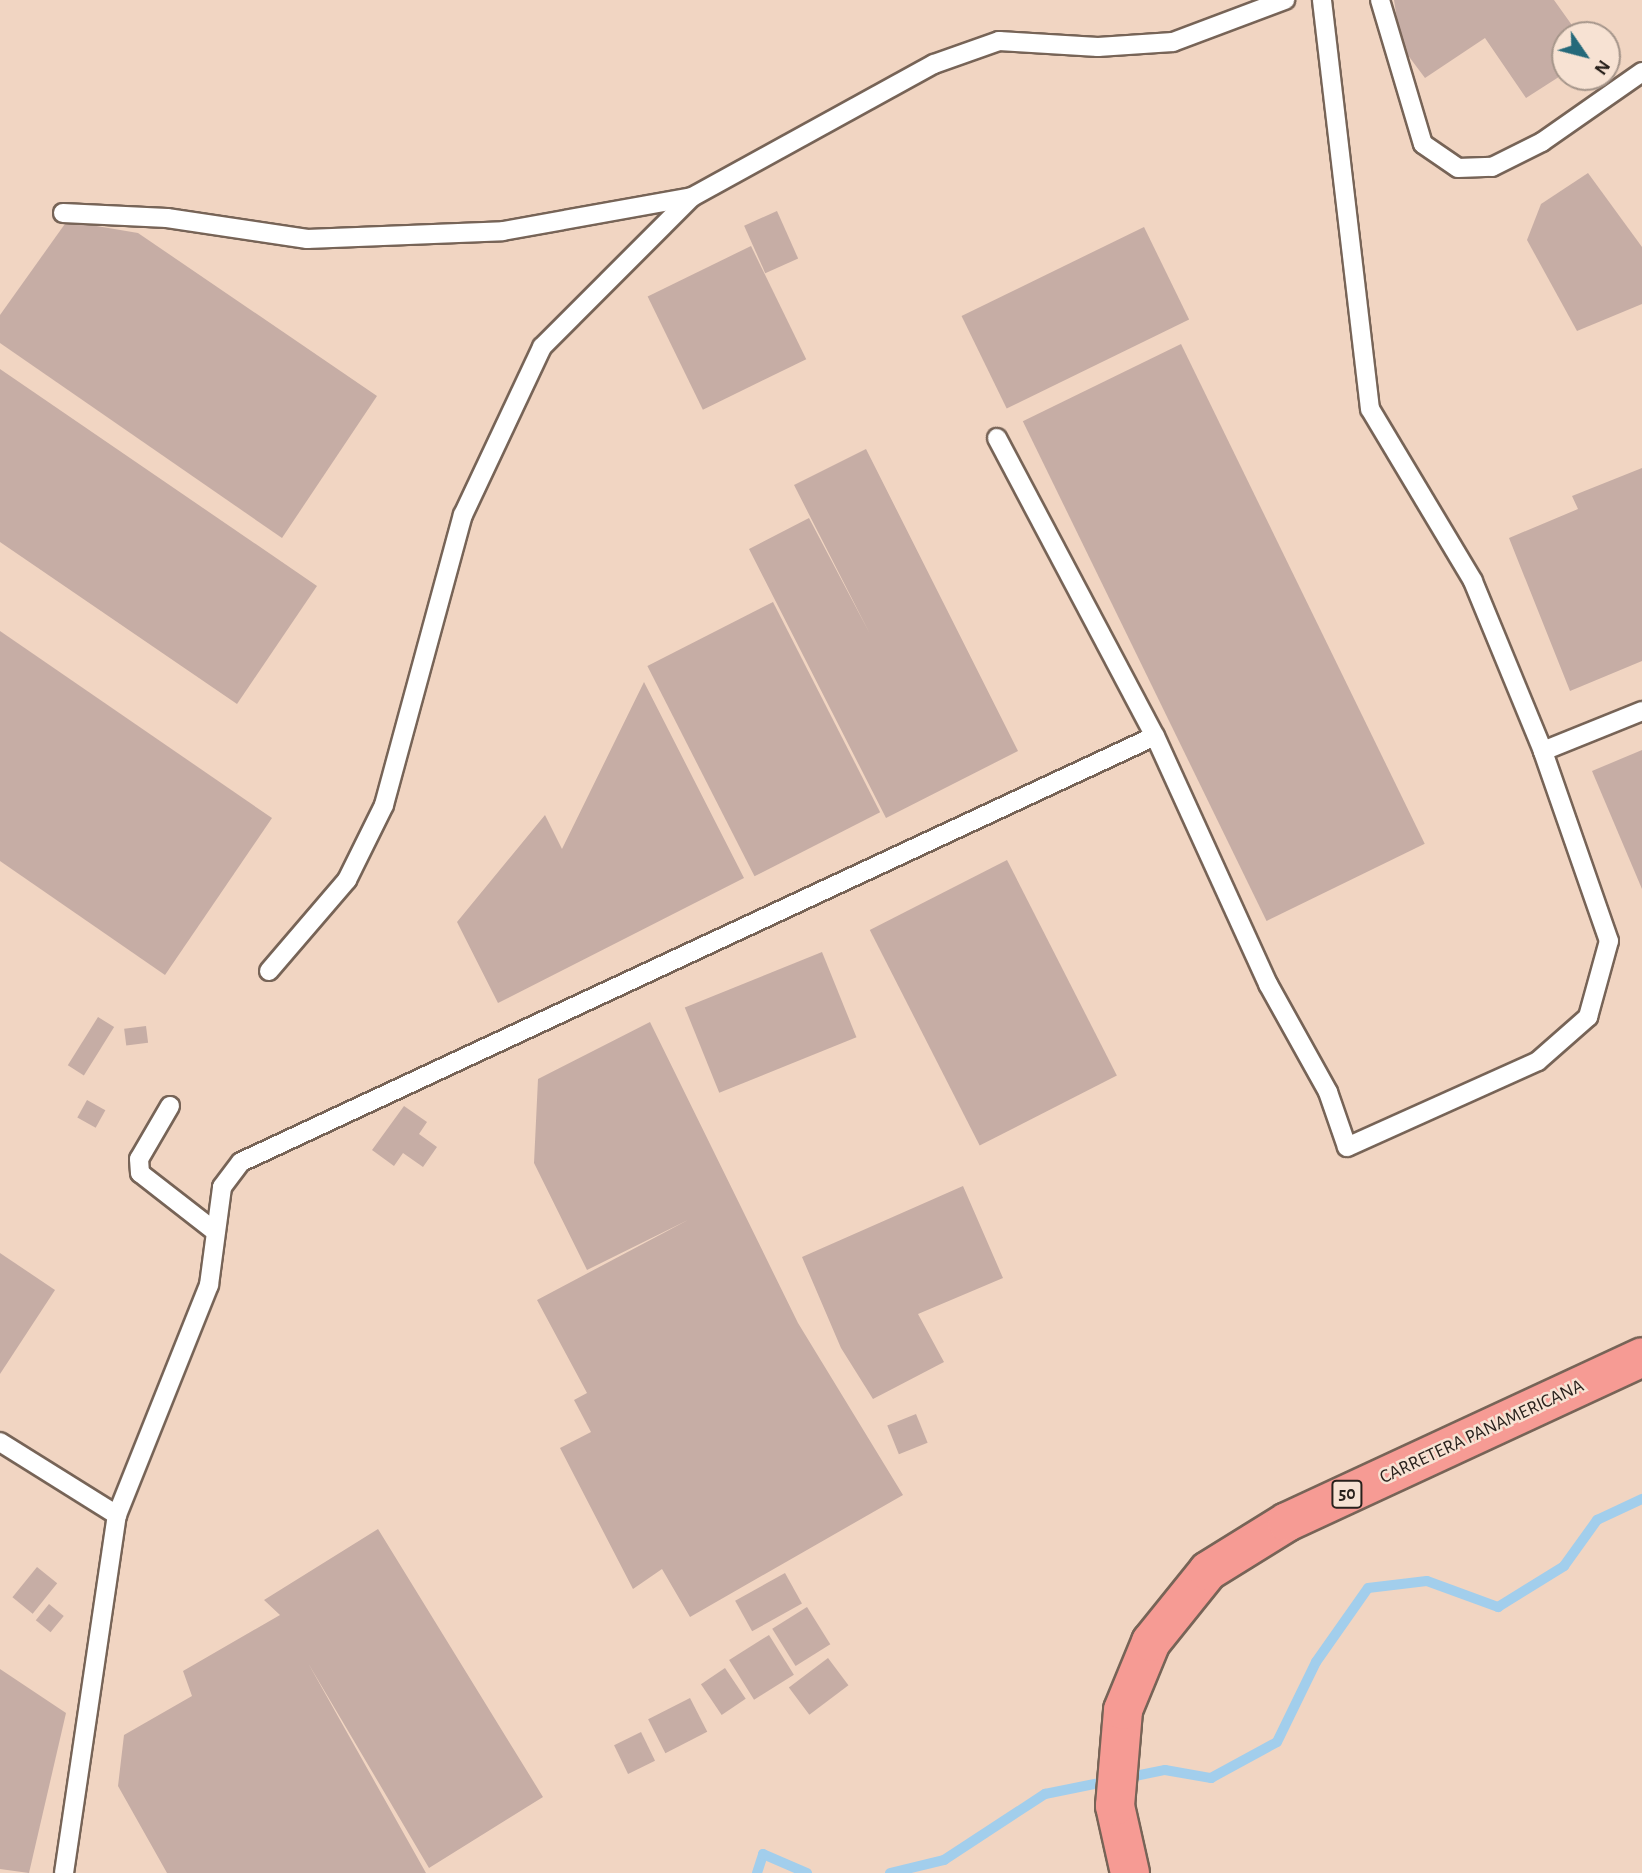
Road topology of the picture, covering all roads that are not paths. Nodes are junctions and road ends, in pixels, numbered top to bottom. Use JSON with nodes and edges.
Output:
{"nodes":[{"id":1,"x":1285,"y":0,"type":"edge"},
{"id":2,"x":1322,"y":0,"type":"edge"},
{"id":3,"x":1380,"y":0,"type":"edge"},
{"id":4,"x":1642,"y":72,"type":"edge"},
{"id":5,"x":692,"y":197,"type":"junction"},
{"id":6,"x":63,"y":213,"type":"dead end"},
{"id":7,"x":997,"y":438,"type":"dead end"},
{"id":8,"x":1642,"y":711,"type":"edge"},
{"id":9,"x":1155,"y":736,"type":"junction"},
{"id":10,"x":1543,"y":751,"type":"junction"},
{"id":11,"x":269,"y":971,"type":"dead end"},
{"id":12,"x":170,"y":1106,"type":"dead end"},
{"id":13,"x":212,"y":1228,"type":"junction"},
{"id":14,"x":1642,"y":1357,"type":"edge"},
{"id":15,"x":0,"y":1442,"type":"edge"},
{"id":16,"x":117,"y":1515,"type":"junction"},
{"id":17,"x":64,"y":1873,"type":"edge"},
{"id":18,"x":1130,"y":1873,"type":"edge"}],
"edges":[{"from":1,"to":5,"type":"lane"},
{"from":2,"to":10,"type":"lane"},
{"from":3,"to":4,"type":"lane"},
{"from":5,"to":6,"type":"lane"},
{"from":5,"to":11,"type":"lane"},
{"from":7,"to":9,"type":"lane"},
{"from":8,"to":10,"type":"lane"},
{"from":9,"to":10,"type":"lane"},
{"from":9,"to":13,"type":"lane"},
{"from":12,"to":13,"type":"lane"},
{"from":13,"to":16,"type":"lane"},
{"from":14,"to":18,"type":"highway","name":"CARRETERA PANAMERICANA","number":"50"},
{"from":15,"to":16,"type":"lane"},
{"from":16,"to":17,"type":"lane"}]}
